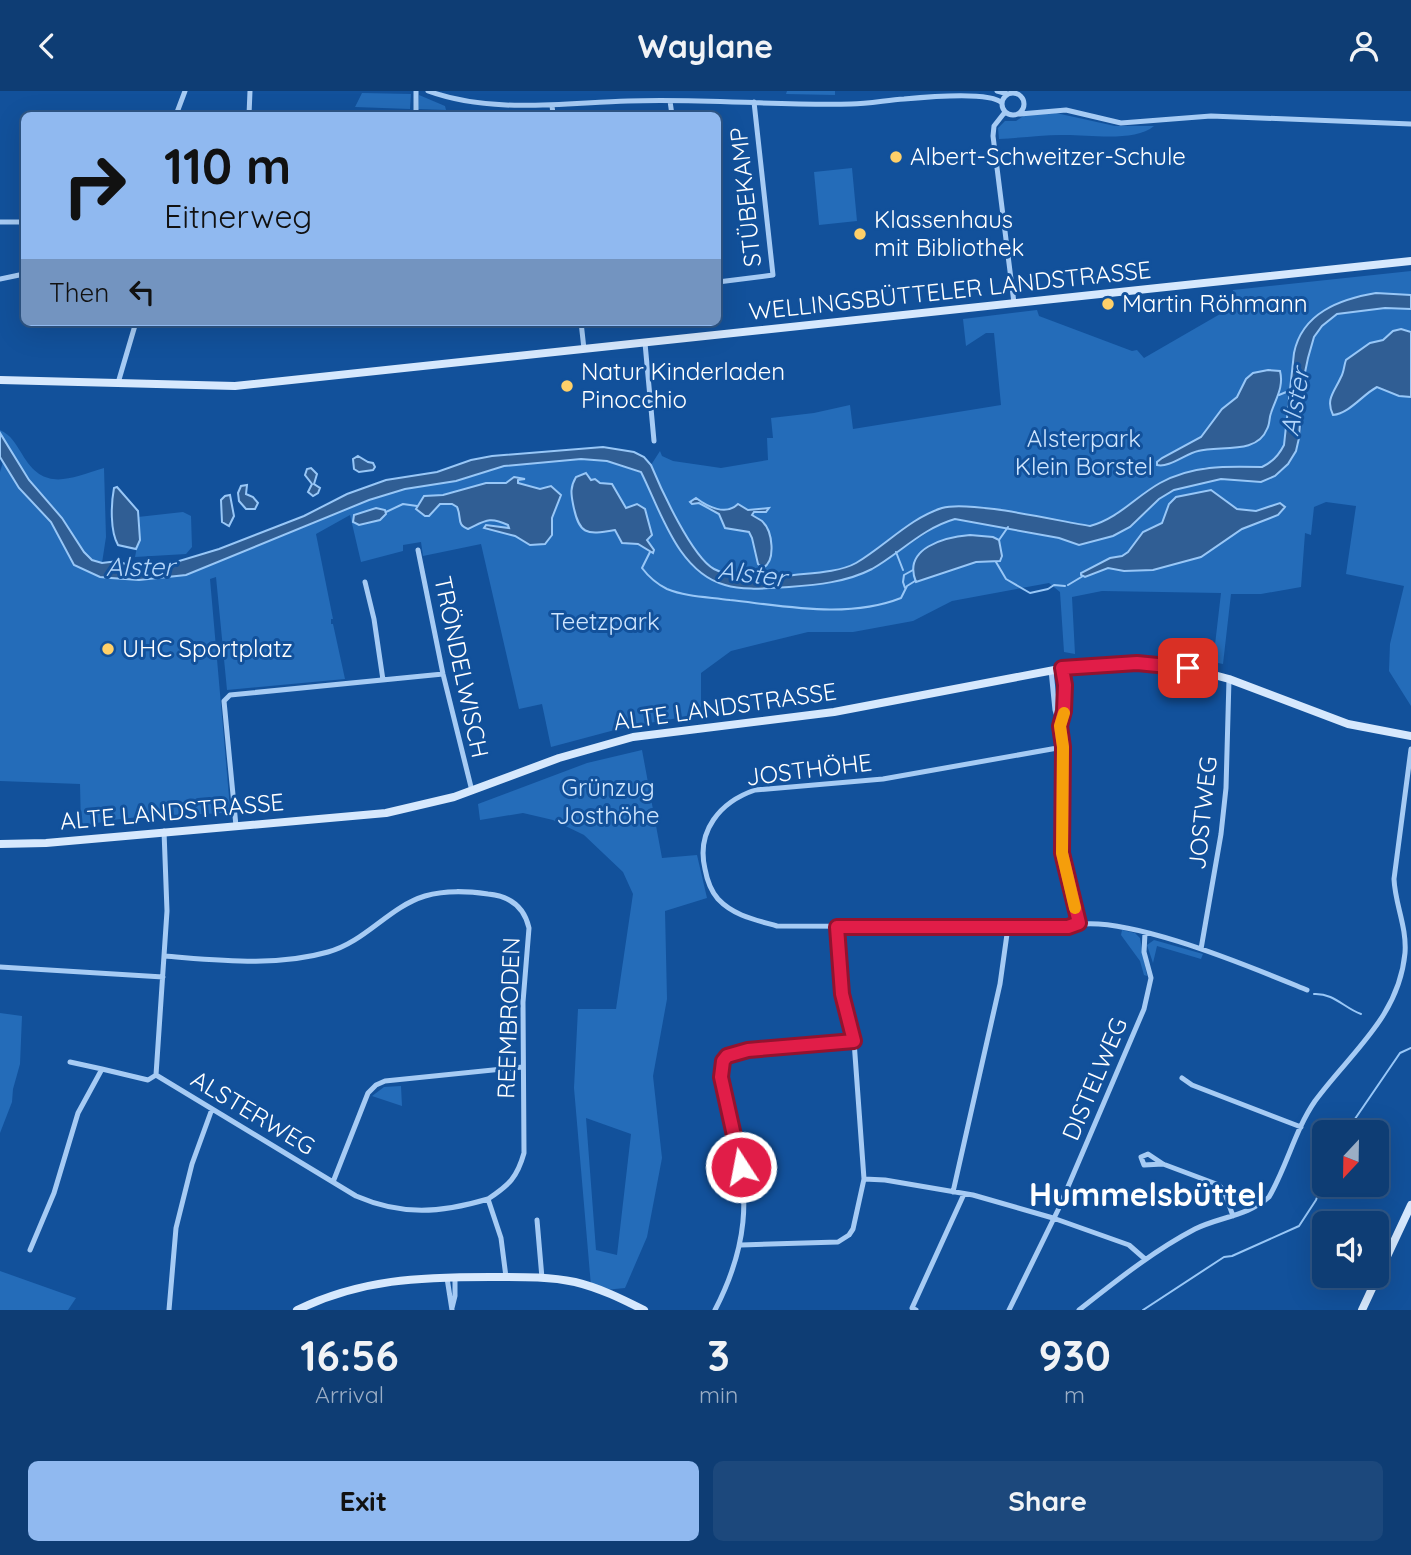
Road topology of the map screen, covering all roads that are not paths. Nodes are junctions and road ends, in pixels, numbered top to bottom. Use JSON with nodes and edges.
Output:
{"nodes":[{"id":1,"x":184,"y":91,"type":"edge"},
{"id":2,"x":250,"y":91,"type":"edge"},
{"id":3,"x":416,"y":91,"type":"edge"},
{"id":4,"x":428,"y":91,"type":"edge"},
{"id":5,"x":998,"y":91,"type":"edge"},
{"id":6,"x":970,"y":92,"type":"edge"},
{"id":7,"x":1020,"y":92,"type":"edge"},
{"id":8,"x":439,"y":93,"type":"edge"},
{"id":9,"x":1008,"y":94,"type":"junction"},
{"id":10,"x":670,"y":101,"type":"junction"},
{"id":11,"x":754,"y":102,"type":"junction"},
{"id":12,"x":1002,"y":103,"type":"junction"},
{"id":13,"x":1025,"y":104,"type":"junction"},
{"id":14,"x":552,"y":105,"type":"junction"},
{"id":15,"x":1035,"y":111,"type":"junction"},
{"id":16,"x":177,"y":112,"type":"edge"},
{"id":17,"x":249,"y":112,"type":"edge"},
{"id":18,"x":416,"y":112,"type":"edge"},
{"id":19,"x":553,"y":112,"type":"edge"},
{"id":20,"x":672,"y":112,"type":"edge"},
{"id":21,"x":1005,"y":112,"type":"junction"},
{"id":22,"x":1020,"y":114,"type":"junction"},
{"id":23,"x":1411,"y":124,"type":"edge"},
{"id":24,"x":0,"y":222,"type":"edge"},
{"id":25,"x":21,"y":222,"type":"edge"},
{"id":26,"x":1411,"y":261,"type":"edge"},
{"id":27,"x":21,"y":275,"type":"edge"},
{"id":28,"x":0,"y":279,"type":"edge"},
{"id":29,"x":721,"y":282,"type":"edge"},
{"id":30,"x":1014,"y":303,"type":"junction"},
{"id":31,"x":135,"y":326,"type":"edge"},
{"id":32,"x":581,"y":326,"type":"edge"},
{"id":33,"x":645,"y":343,"type":"junction"},
{"id":34,"x":584,"y":349,"type":"junction"},
{"id":35,"x":0,"y":380,"type":"edge"},
{"id":36,"x":118,"y":383,"type":"junction"},
{"id":37,"x":654,"y":441,"type":"dead end"},
{"id":38,"x":418,"y":550,"type":"dead end"},
{"id":39,"x":365,"y":582,"type":"dead end"},
{"id":40,"x":1062,"y":668,"type":"junction"},
{"id":41,"x":1051,"y":670,"type":"junction"},
{"id":42,"x":443,"y":674,"type":"junction"},
{"id":43,"x":1229,"y":679,"type":"junction"},
{"id":44,"x":383,"y":680,"type":"junction"},
{"id":45,"x":1060,"y":726,"type":"junction"},
{"id":46,"x":1408,"y":733,"type":"edge"},
{"id":47,"x":1063,"y":747,"type":"junction"},
{"id":48,"x":1411,"y":749,"type":"edge"},
{"id":49,"x":472,"y":791,"type":"junction"},
{"id":50,"x":236,"y":826,"type":"junction"},
{"id":51,"x":164,"y":831,"type":"junction"},
{"id":52,"x":0,"y":843,"type":"edge"},
{"id":53,"x":1079,"y":923,"type":"junction"},
{"id":54,"x":837,"y":927,"type":"junction"},
{"id":55,"x":1008,"y":927,"type":"junction"},
{"id":56,"x":1145,"y":933,"type":"junction"},
{"id":57,"x":1201,"y":949,"type":"junction"},
{"id":58,"x":164,"y":956,"type":"junction"},
{"id":59,"x":0,"y":967,"type":"edge"},
{"id":60,"x":163,"y":977,"type":"junction"},
{"id":61,"x":1307,"y":990,"type":"dead end"},
{"id":62,"x":854,"y":1041,"type":"junction"},
{"id":63,"x":70,"y":1062,"type":"dead end"},
{"id":64,"x":523,"y":1067,"type":"junction"},
{"id":65,"x":102,"y":1069,"type":"junction"},
{"id":66,"x":156,"y":1075,"type":"junction"},
{"id":67,"x":1182,"y":1078,"type":"dead end"},
{"id":68,"x":212,"y":1109,"type":"junction"},
{"id":69,"x":1301,"y":1127,"type":"junction"},
{"id":70,"x":1163,"y":1164,"type":"dead end"},
{"id":71,"x":864,"y":1179,"type":"junction"},
{"id":72,"x":333,"y":1182,"type":"junction"},
{"id":73,"x":953,"y":1192,"type":"junction"},
{"id":74,"x":964,"y":1194,"type":"junction"},
{"id":75,"x":488,"y":1199,"type":"junction"},
{"id":76,"x":1411,"y":1205,"type":"edge"},
{"id":77,"x":1233,"y":1216,"type":"junction"},
{"id":78,"x":1053,"y":1218,"type":"junction"},
{"id":79,"x":537,"y":1220,"type":"dead end"},
{"id":80,"x":741,"y":1245,"type":"junction"},
{"id":81,"x":30,"y":1250,"type":"dead end"},
{"id":82,"x":1146,"y":1259,"type":"junction"},
{"id":83,"x":506,"y":1277,"type":"junction"},
{"id":84,"x":451,"y":1278,"type":"junction"},
{"id":85,"x":542,"y":1278,"type":"junction"},
{"id":86,"x":452,"y":1309,"type":"edge"},
{"id":87,"x":169,"y":1310,"type":"edge"},
{"id":88,"x":297,"y":1310,"type":"edge"},
{"id":89,"x":644,"y":1310,"type":"edge"},
{"id":90,"x":715,"y":1310,"type":"edge"},
{"id":91,"x":916,"y":1310,"type":"edge"},
{"id":92,"x":1009,"y":1310,"type":"edge"},
{"id":93,"x":1079,"y":1310,"type":"edge"},
{"id":94,"x":1362,"y":1310,"type":"edge"}],
"edges":[{"from":1,"to":16,"type":"street"},
{"from":2,"to":17,"type":"street"},
{"from":3,"to":18,"type":"street"},
{"from":4,"to":8,"type":"street"},
{"from":5,"to":9,"type":"street"},
{"from":6,"to":11,"type":"street"},
{"from":6,"to":12,"type":"street"},
{"from":7,"to":9,"type":"street"},
{"from":7,"to":13,"type":"street"},
{"from":8,"to":14,"type":"street"},
{"from":9,"to":12,"type":"street"},
{"from":10,"to":11,"type":"street"},
{"from":10,"to":14,"type":"street"},
{"from":10,"to":20,"type":"street"},
{"from":11,"to":29,"type":"street","name":"STÜBEKAMP"},
{"from":12,"to":21,"type":"street"},
{"from":13,"to":15,"type":"street"},
{"from":13,"to":22,"type":"street"},
{"from":14,"to":19,"type":"street"},
{"from":15,"to":22,"type":"street"},
{"from":15,"to":23,"type":"street"},
{"from":21,"to":22,"type":"street"},
{"from":21,"to":30,"type":"street"},
{"from":24,"to":25,"type":"street"},
{"from":26,"to":30,"type":"main road","name":"WELLINGSBÜTTELER LANDSTRASSE"},
{"from":27,"to":28,"type":"street"},
{"from":30,"to":33,"type":"main road","name":"WELLINGSBÜTTELER LANDSTRASSE"},
{"from":31,"to":36,"type":"street"},
{"from":32,"to":34,"type":"street"},
{"from":33,"to":34,"type":"main road","name":"WELLINGSBÜTTELER LANDSTRASSE"},
{"from":33,"to":37,"type":"street"},
{"from":34,"to":36,"type":"main road","name":"WELLINGSBÜTTELER LANDSTRASSE"},
{"from":35,"to":36,"type":"main road","name":"WELLINGSBÜTTELER LANDSTRASSE"},
{"from":38,"to":42,"type":"street","name":"TRÖNDELWISCH"},
{"from":39,"to":44,"type":"street"},
{"from":40,"to":41,"type":"main road","name":"ALTE LANDSTRASSE"},
{"from":40,"to":43,"type":"main road","name":"ALTE LANDSTRASSE"},
{"from":40,"to":45,"type":"street"},
{"from":41,"to":45,"type":"street"},
{"from":41,"to":49,"type":"main road","name":"ALTE LANDSTRASSE"},
{"from":42,"to":44,"type":"street"},
{"from":42,"to":49,"type":"street","name":"TRÖNDELWISCH"},
{"from":43,"to":46,"type":"main road","name":"ALTE LANDSTRASSE"},
{"from":43,"to":57,"type":"street","name":"JOSTWEG"},
{"from":44,"to":50,"type":"street"},
{"from":45,"to":47,"type":"street"},
{"from":47,"to":53,"type":"street"},
{"from":47,"to":54,"type":"street","name":"JOSTHÖHE"},
{"from":48,"to":69,"type":"street"},
{"from":49,"to":50,"type":"main road","name":"ALTE LANDSTRASSE"},
{"from":50,"to":51,"type":"main road","name":"ALTE LANDSTRASSE"},
{"from":51,"to":52,"type":"main road","name":"ALTE LANDSTRASSE"},
{"from":51,"to":58,"type":"street","name":"ALSTERWEG"},
{"from":53,"to":55,"type":"street","name":"JOSTHÖHE"},
{"from":53,"to":56,"type":"street","name":"JOSTHÖHE"},
{"from":54,"to":55,"type":"street","name":"JOSTHÖHE"},
{"from":54,"to":62,"type":"street"},
{"from":55,"to":73,"type":"street"},
{"from":56,"to":57,"type":"street","name":"JOSTHÖHE"},
{"from":56,"to":78,"type":"street","name":"DISTELWEG"},
{"from":57,"to":61,"type":"street","name":"JOSTHÖHE"},
{"from":58,"to":60,"type":"street","name":"ALSTERWEG"},
{"from":58,"to":64,"type":"street","name":"REEMBRODEN"},
{"from":59,"to":60,"type":"street"},
{"from":60,"to":66,"type":"street","name":"ALSTERWEG"},
{"from":62,"to":71,"type":"street"},
{"from":62,"to":80,"type":"street"},
{"from":63,"to":65,"type":"street"},
{"from":64,"to":72,"type":"street"},
{"from":64,"to":75,"type":"street","name":"REEMBRODEN"},
{"from":65,"to":66,"type":"street"},
{"from":65,"to":81,"type":"street"},
{"from":66,"to":68,"type":"street","name":"ALSTERWEG"},
{"from":67,"to":69,"type":"street"},
{"from":68,"to":72,"type":"street","name":"ALSTERWEG"},
{"from":68,"to":87,"type":"street"},
{"from":69,"to":77,"type":"street"},
{"from":70,"to":77,"type":"street"},
{"from":71,"to":73,"type":"street"},
{"from":71,"to":80,"type":"street"},
{"from":72,"to":75,"type":"street","name":"ALSTERWEG"},
{"from":73,"to":74,"type":"street"},
{"from":74,"to":78,"type":"street"},
{"from":74,"to":91,"type":"street"},
{"from":75,"to":83,"type":"street"},
{"from":76,"to":94,"type":"main road"},
{"from":77,"to":82,"type":"street"},
{"from":78,"to":82,"type":"street"},
{"from":78,"to":92,"type":"street","name":"DISTELWEG"},
{"from":79,"to":85,"type":"street"},
{"from":80,"to":90,"type":"street"},
{"from":82,"to":93,"type":"street"},
{"from":83,"to":84,"type":"main road"},
{"from":83,"to":85,"type":"main road"},
{"from":84,"to":86,"type":"street"},
{"from":84,"to":88,"type":"main road"},
{"from":85,"to":89,"type":"main road"}]}
